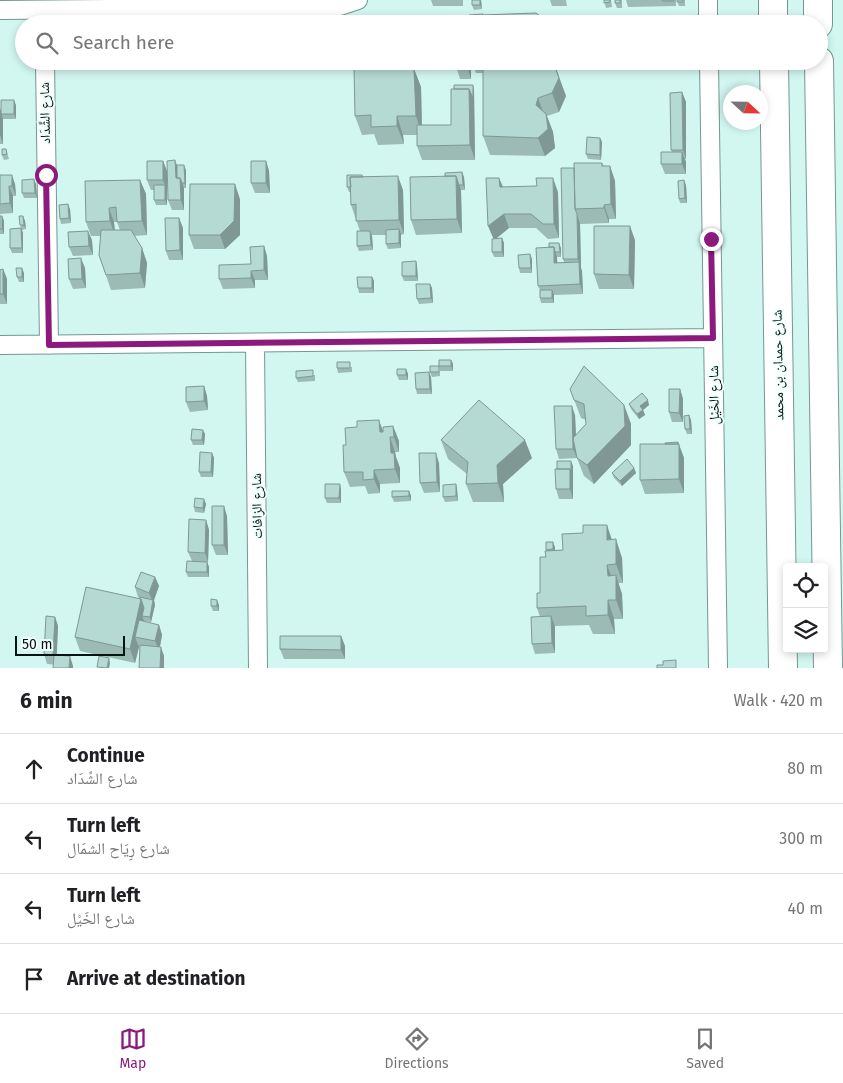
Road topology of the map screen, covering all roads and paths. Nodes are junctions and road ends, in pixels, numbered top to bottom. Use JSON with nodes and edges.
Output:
{"nodes":[{"id":1,"x":358,"y":0,"type":"edge"},
{"id":2,"x":708,"y":0,"type":"edge"},
{"id":3,"x":773,"y":0,"type":"edge"},
{"id":4,"x":818,"y":0,"type":"edge"},
{"id":5,"x":0,"y":10,"type":"edge"},
{"id":6,"x":31,"y":15,"type":"edge"},
{"id":7,"x":100,"y":15,"type":"edge"},
{"id":8,"x":708,"y":15,"type":"edge"},
{"id":9,"x":774,"y":15,"type":"edge"},
{"id":10,"x":818,"y":15,"type":"edge"},
{"id":11,"x":45,"y":70,"type":"edge"},
{"id":12,"x":709,"y":70,"type":"edge"},
{"id":13,"x":774,"y":70,"type":"edge"},
{"id":14,"x":819,"y":70,"type":"edge"},
{"id":15,"x":713,"y":338,"type":"junction"},
{"id":16,"x":255,"y":344,"type":"junction"},
{"id":17,"x":0,"y":345,"type":"edge"},
{"id":18,"x":49,"y":345,"type":"junction"},
{"id":19,"x":258,"y":668,"type":"edge"},
{"id":20,"x":718,"y":668,"type":"edge"},
{"id":21,"x":783,"y":668,"type":"edge"},
{"id":22,"x":828,"y":668,"type":"edge"}],
"edges":[{"from":1,"to":7,"type":"street"},
{"from":2,"to":8,"type":"street"},
{"from":3,"to":9,"type":"main road"},
{"from":4,"to":10,"type":"main road"},
{"from":5,"to":6,"type":"street"},
{"from":11,"to":18,"type":"street","name":"شارع الشِّدَاد"},
{"from":12,"to":15,"type":"street","name":"شارع الخَيْل"},
{"from":13,"to":21,"type":"main road","name":"شارع حمدان بن محمد"},
{"from":14,"to":22,"type":"main road"},
{"from":15,"to":16,"type":"street"},
{"from":15,"to":20,"type":"street","name":"شارع الخَيْل"},
{"from":16,"to":18,"type":"street"},
{"from":16,"to":19,"type":"street","name":"شارع الزافات"},
{"from":17,"to":18,"type":"street"}]}
